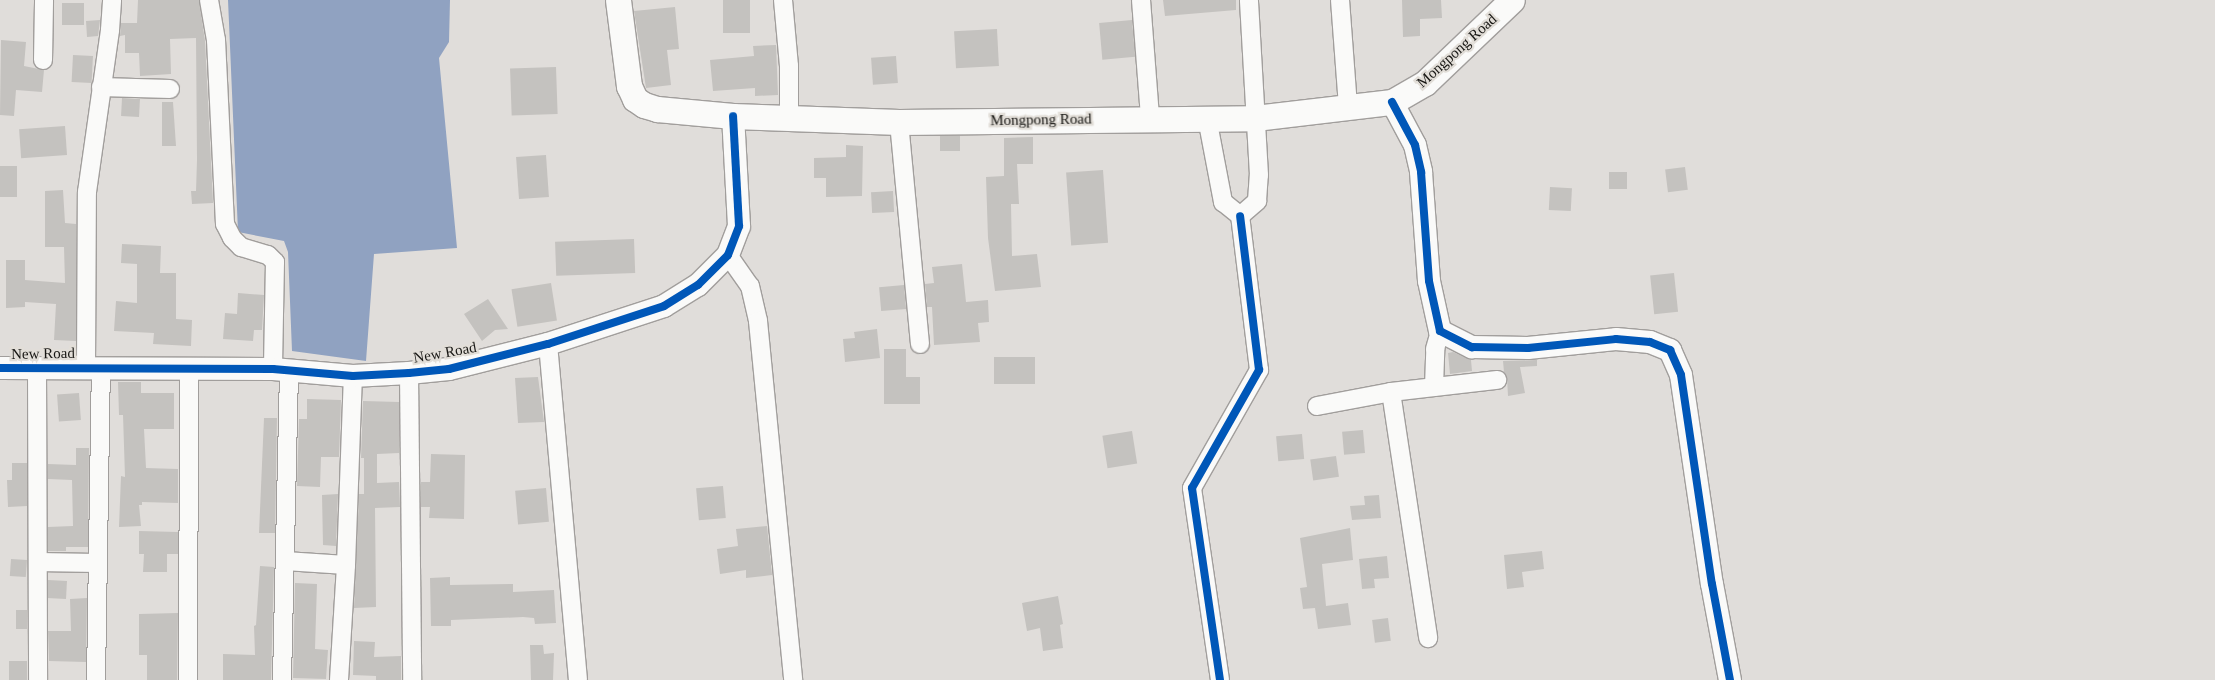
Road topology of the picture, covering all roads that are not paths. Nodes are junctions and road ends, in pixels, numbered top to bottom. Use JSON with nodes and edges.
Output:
{"nodes":[{"id":1,"x":44,"y":0,"type":"edge"},
{"id":2,"x":112,"y":0,"type":"edge"},
{"id":3,"x":209,"y":0,"type":"edge"},
{"id":4,"x":618,"y":0,"type":"edge"},
{"id":5,"x":783,"y":0,"type":"edge"},
{"id":6,"x":1142,"y":0,"type":"edge"},
{"id":7,"x":1249,"y":0,"type":"edge"},
{"id":8,"x":1340,"y":0,"type":"edge"},
{"id":9,"x":1512,"y":0,"type":"edge"},
{"id":10,"x":42,"y":60,"type":"dead end"},
{"id":11,"x":100,"y":87,"type":"junction"},
{"id":12,"x":170,"y":89,"type":"dead end"},
{"id":13,"x":1392,"y":102,"type":"junction"},
{"id":14,"x":1348,"y":107,"type":"junction"},
{"id":15,"x":733,"y":116,"type":"junction"},
{"id":16,"x":789,"y":117,"type":"junction"},
{"id":17,"x":1150,"y":118,"type":"junction"},
{"id":18,"x":1208,"y":118,"type":"junction"},
{"id":19,"x":1256,"y":118,"type":"junction"},
{"id":20,"x":899,"y":122,"type":"junction"},
{"id":21,"x":1240,"y":216,"type":"junction"},
{"id":22,"x":728,"y":256,"type":"junction"},
{"id":23,"x":1440,"y":331,"type":"junction"},
{"id":24,"x":548,"y":344,"type":"junction"},
{"id":25,"x":920,"y":344,"type":"dead end"},
{"id":26,"x":94,"y":367,"type":"junction"},
{"id":27,"x":0,"y":368,"type":"edge"},
{"id":28,"x":36,"y":368,"type":"junction"},
{"id":29,"x":189,"y":370,"type":"junction"},
{"id":30,"x":281,"y":370,"type":"junction"},
{"id":31,"x":409,"y":373,"type":"junction"},
{"id":32,"x":352,"y":376,"type":"junction"},
{"id":33,"x":1497,"y":380,"type":"dead end"},
{"id":34,"x":1434,"y":387,"type":"junction"},
{"id":35,"x":1391,"y":392,"type":"junction"},
{"id":36,"x":1317,"y":406,"type":"dead end"},
{"id":37,"x":285,"y":561,"type":"junction"},
{"id":38,"x":38,"y":562,"type":"junction"},
{"id":39,"x":97,"y":563,"type":"junction"},
{"id":40,"x":346,"y":565,"type":"junction"},
{"id":41,"x":1428,"y":638,"type":"dead end"},
{"id":42,"x":38,"y":680,"type":"edge"},
{"id":43,"x":96,"y":680,"type":"edge"},
{"id":44,"x":188,"y":680,"type":"edge"},
{"id":45,"x":282,"y":680,"type":"edge"},
{"id":46,"x":339,"y":680,"type":"edge"},
{"id":47,"x":412,"y":680,"type":"edge"},
{"id":48,"x":578,"y":680,"type":"edge"},
{"id":49,"x":793,"y":680,"type":"edge"},
{"id":50,"x":1220,"y":680,"type":"edge"},
{"id":51,"x":1730,"y":680,"type":"edge"}],
"edges":[{"from":1,"to":10,"type":"street"},
{"from":2,"to":11,"type":"street"},
{"from":3,"to":30,"type":"street"},
{"from":4,"to":15,"type":"main road","name":"Mongpong Road"},
{"from":5,"to":16,"type":"street"},
{"from":6,"to":17,"type":"street"},
{"from":7,"to":19,"type":"street"},
{"from":8,"to":14,"type":"street"},
{"from":9,"to":13,"type":"main road","name":"Mongpong Road"},
{"from":11,"to":12,"type":"street"},
{"from":11,"to":26,"type":"street"},
{"from":13,"to":14,"type":"main road","name":"Mongpong Road"},
{"from":13,"to":23,"type":"street"},
{"from":14,"to":19,"type":"main road","name":"Mongpong Road"},
{"from":15,"to":16,"type":"main road","name":"Mongpong Road"},
{"from":15,"to":22,"type":"street","name":"New Road"},
{"from":16,"to":20,"type":"main road","name":"Mongpong Road"},
{"from":17,"to":18,"type":"main road","name":"Mongpong Road"},
{"from":17,"to":20,"type":"main road","name":"Mongpong Road"},
{"from":18,"to":19,"type":"main road","name":"Mongpong Road"},
{"from":18,"to":21,"type":"street"},
{"from":19,"to":21,"type":"street"},
{"from":20,"to":25,"type":"street"},
{"from":21,"to":50,"type":"street"},
{"from":22,"to":24,"type":"street","name":"New Road"},
{"from":22,"to":49,"type":"street"},
{"from":23,"to":34,"type":"street"},
{"from":23,"to":51,"type":"street"},
{"from":24,"to":31,"type":"street","name":"New Road"},
{"from":24,"to":48,"type":"street"},
{"from":26,"to":28,"type":"street","name":"New Road"},
{"from":26,"to":29,"type":"street","name":"New Road"},
{"from":26,"to":39,"type":"street"},
{"from":27,"to":28,"type":"street","name":"New Road"},
{"from":28,"to":38,"type":"street"},
{"from":29,"to":30,"type":"street","name":"New Road"},
{"from":29,"to":44,"type":"street"},
{"from":30,"to":32,"type":"street","name":"New Road"},
{"from":30,"to":37,"type":"street"},
{"from":31,"to":32,"type":"street","name":"New Road"},
{"from":31,"to":47,"type":"street"},
{"from":32,"to":40,"type":"street"},
{"from":33,"to":34,"type":"street"},
{"from":34,"to":35,"type":"street"},
{"from":35,"to":36,"type":"street"},
{"from":35,"to":41,"type":"street"},
{"from":37,"to":40,"type":"street"},
{"from":37,"to":45,"type":"street"},
{"from":38,"to":39,"type":"street"},
{"from":38,"to":42,"type":"street"},
{"from":39,"to":43,"type":"street"},
{"from":40,"to":46,"type":"street"}]}
